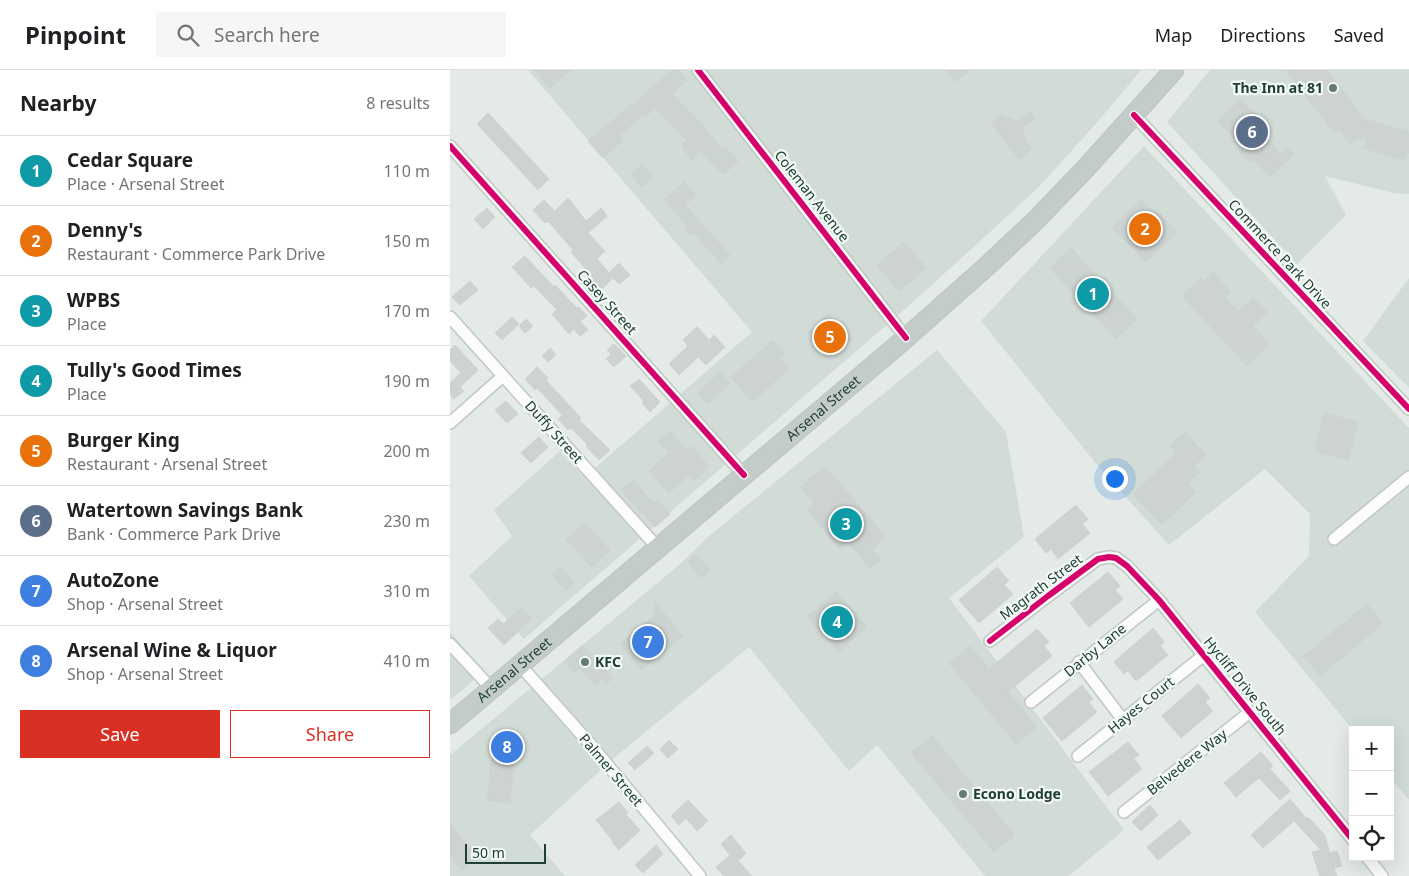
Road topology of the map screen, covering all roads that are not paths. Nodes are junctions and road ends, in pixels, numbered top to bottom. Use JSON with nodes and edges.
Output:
{"nodes":[{"id":1,"x":698,"y":70,"type":"edge"},
{"id":2,"x":1174,"y":70,"type":"edge"},
{"id":3,"x":1134,"y":115,"type":"junction"},
{"id":4,"x":450,"y":146,"type":"edge"},
{"id":5,"x":450,"y":317,"type":"edge"},
{"id":6,"x":906,"y":338,"type":"junction"},
{"id":7,"x":503,"y":376,"type":"junction"},
{"id":8,"x":1409,"y":409,"type":"edge"},
{"id":9,"x":450,"y":422,"type":"edge"},
{"id":10,"x":744,"y":475,"type":"junction"},
{"id":11,"x":1409,"y":477,"type":"edge"},
{"id":12,"x":1334,"y":539,"type":"dead end"},
{"id":13,"x":658,"y":548,"type":"junction"},
{"id":14,"x":1109,"y":558,"type":"joint"},
{"id":15,"x":1159,"y":600,"type":"junction"},
{"id":16,"x":990,"y":641,"type":"dead end"},
{"id":17,"x":450,"y":644,"type":"edge"},
{"id":18,"x":1204,"y":655,"type":"junction"},
{"id":19,"x":1079,"y":662,"type":"junction"},
{"id":20,"x":520,"y":666,"type":"junction"},
{"id":21,"x":492,"y":689,"type":"junction"},
{"id":22,"x":1031,"y":702,"type":"dead end"},
{"id":23,"x":1250,"y":712,"type":"junction"},
{"id":24,"x":1123,"y":720,"type":"junction"},
{"id":25,"x":450,"y":724,"type":"edge"},
{"id":26,"x":1078,"y":756,"type":"dead end"},
{"id":27,"x":1124,"y":812,"type":"dead end"},
{"id":28,"x":1349,"y":835,"type":"edge"},
{"id":29,"x":1370,"y":861,"type":"edge"},
{"id":30,"x":700,"y":876,"type":"edge"},
{"id":31,"x":1382,"y":876,"type":"edge"}],
"edges":[{"from":1,"to":6,"type":"street","name":"Coleman Avenue"},
{"from":2,"to":3,"type":"highway","name":"Arsenal Street"},
{"from":3,"to":6,"type":"highway","name":"Arsenal Street"},
{"from":3,"to":8,"type":"street","name":"Commerce Park Drive"},
{"from":4,"to":10,"type":"street","name":"Casey Street"},
{"from":5,"to":7,"type":"street","name":"Duffy Street"},
{"from":6,"to":10,"type":"highway","name":"Arsenal Street"},
{"from":7,"to":9,"type":"street"},
{"from":7,"to":13,"type":"street","name":"Duffy Street"},
{"from":10,"to":13,"type":"highway","name":"Arsenal Street"},
{"from":11,"to":12,"type":"street"},
{"from":13,"to":20,"type":"highway","name":"Arsenal Street"},
{"from":14,"to":15,"type":"street","name":"Hycliff Drive South"},
{"from":14,"to":16,"type":"street","name":"Magrath Street"},
{"from":15,"to":18,"type":"street","name":"Hycliff Drive South"},
{"from":15,"to":19,"type":"street","name":"Darby Lane"},
{"from":17,"to":21,"type":"street"},
{"from":18,"to":23,"type":"street","name":"Hycliff Drive South"},
{"from":18,"to":24,"type":"street","name":"Hayes Court"},
{"from":19,"to":22,"type":"street","name":"Darby Lane"},
{"from":19,"to":24,"type":"street"},
{"from":20,"to":21,"type":"highway","name":"Arsenal Street"},
{"from":20,"to":30,"type":"street","name":"Palmer Street"},
{"from":21,"to":25,"type":"highway","name":"Arsenal Street"},
{"from":23,"to":27,"type":"street","name":"Belvedere Way"},
{"from":23,"to":28,"type":"street","name":"Hycliff Drive South"},
{"from":24,"to":26,"type":"street","name":"Hayes Court"},
{"from":29,"to":31,"type":"street"}]}
